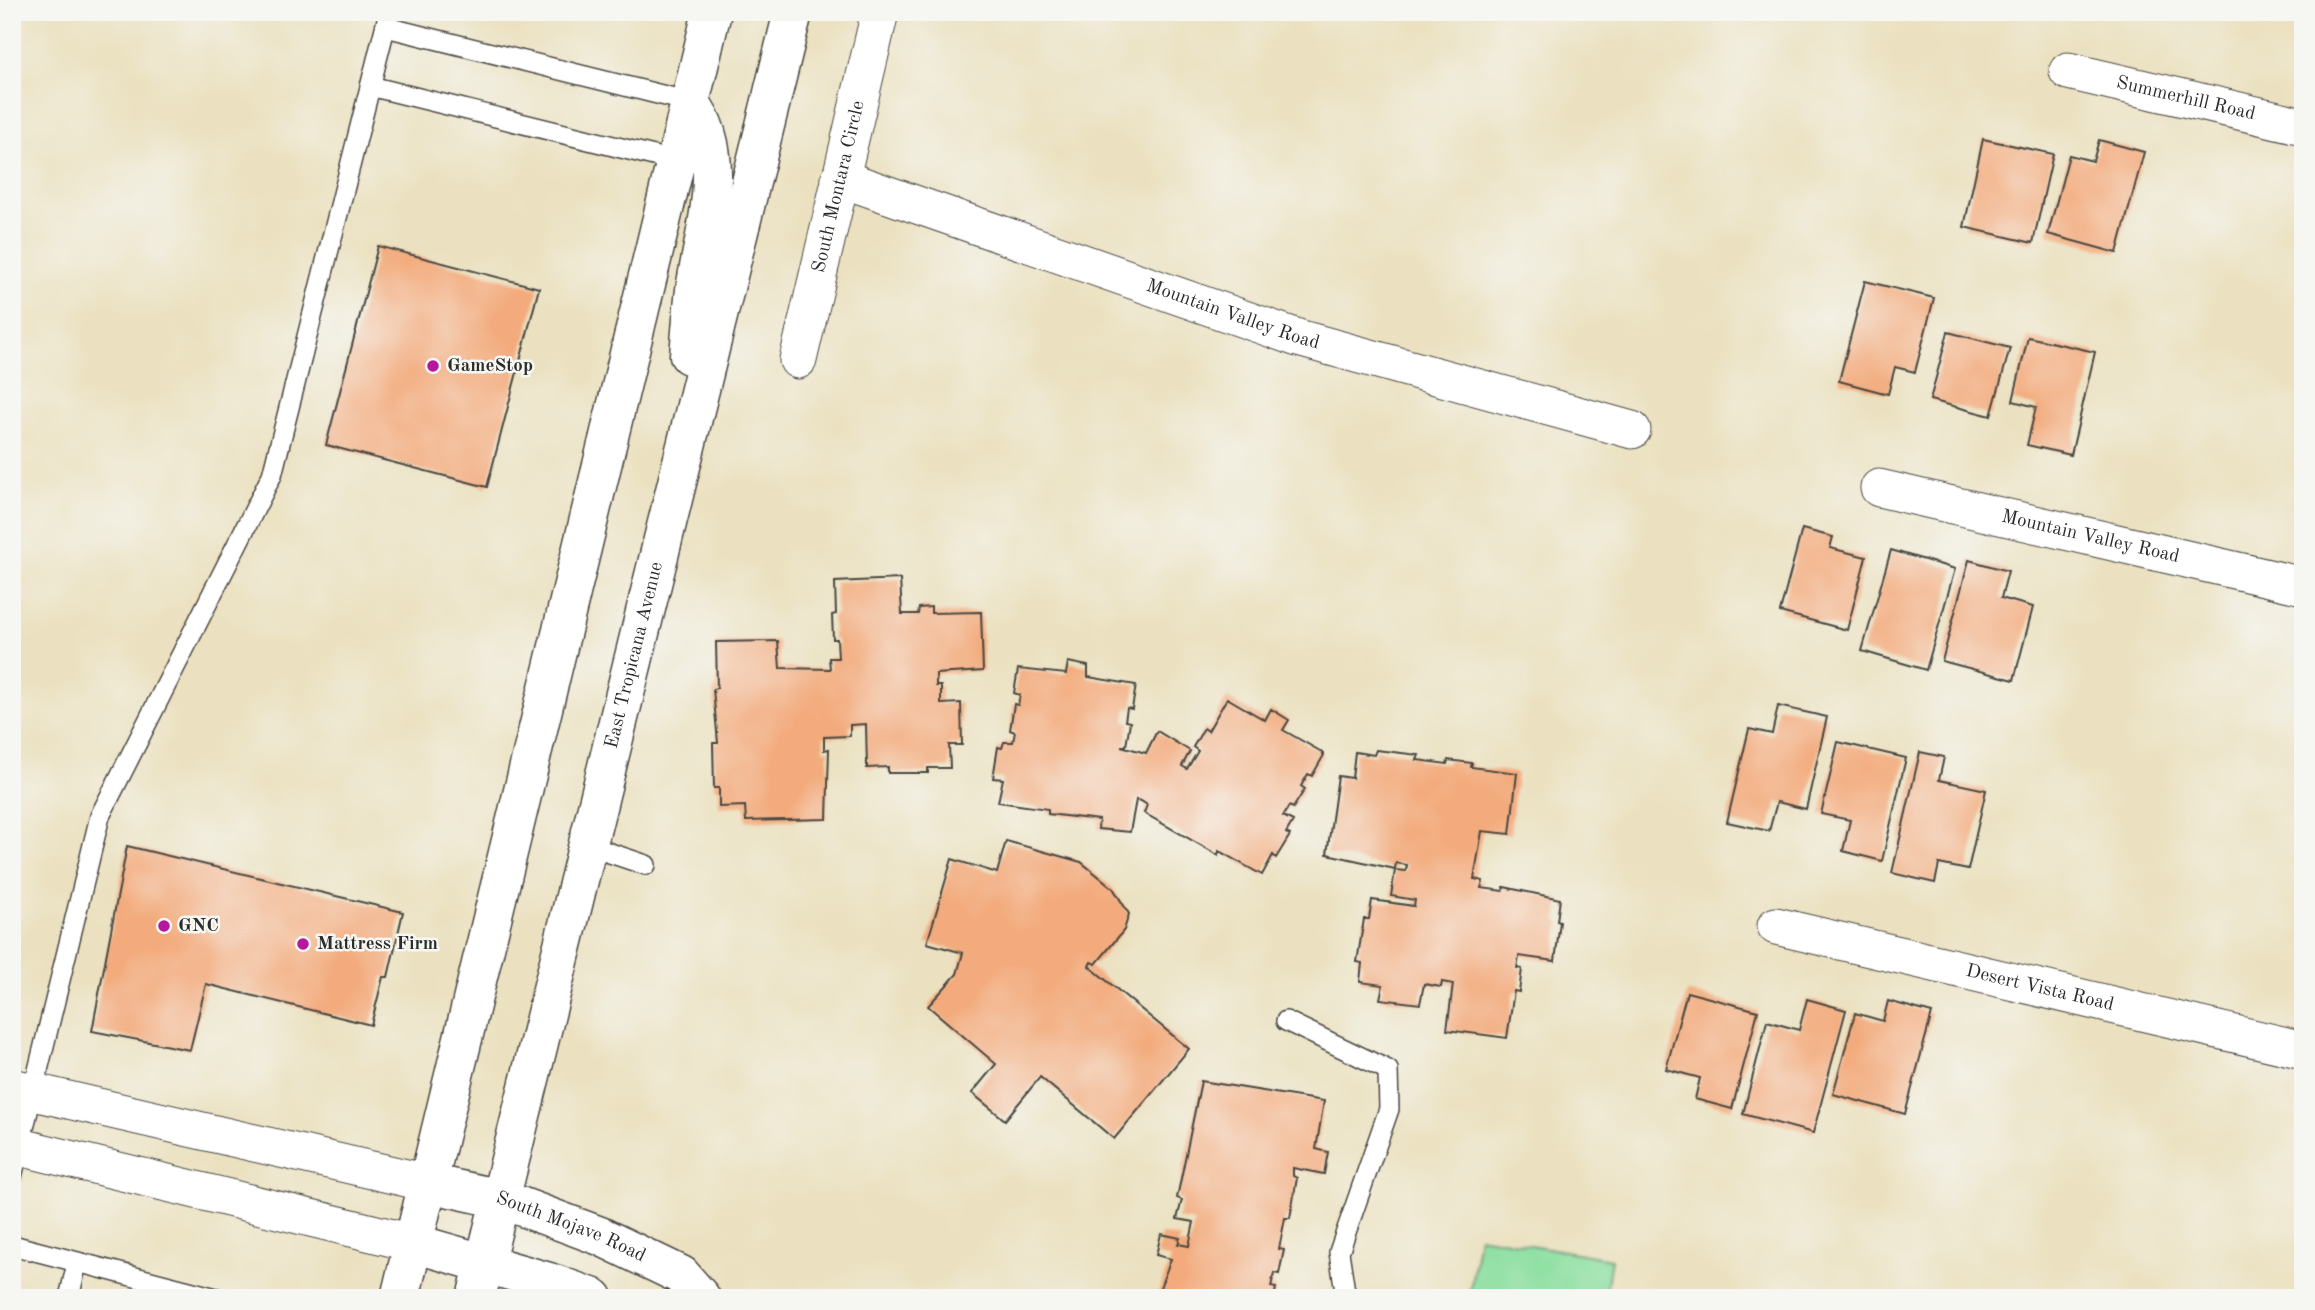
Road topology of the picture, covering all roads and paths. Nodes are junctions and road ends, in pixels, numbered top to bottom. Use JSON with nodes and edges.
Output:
{"nodes":[{"id":1,"x":712,"y":12,"type":"edge"},
{"id":2,"x":793,"y":12,"type":"edge"},
{"id":3,"x":880,"y":12,"type":"edge"},
{"id":4,"x":387,"y":20,"type":"edge"},
{"id":5,"x":2068,"y":71,"type":"dead end"},
{"id":6,"x":370,"y":86,"type":"junction"},
{"id":7,"x":690,"y":102,"type":"junction"},
{"id":8,"x":2303,"y":127,"type":"edge"},
{"id":9,"x":674,"y":161,"type":"junction"},
{"id":10,"x":840,"y":178,"type":"junction"},
{"id":11,"x":798,"y":360,"type":"dead end"},
{"id":12,"x":1632,"y":430,"type":"dead end"},
{"id":13,"x":689,"y":438,"type":"junction"},
{"id":14,"x":1879,"y":488,"type":"dead end"},
{"id":15,"x":2303,"y":586,"type":"edge"},
{"id":16,"x":586,"y":845,"type":"junction"},
{"id":17,"x":646,"y":865,"type":"dead end"},
{"id":18,"x":1776,"y":926,"type":"dead end"},
{"id":19,"x":1286,"y":1021,"type":"dead end"},
{"id":20,"x":2303,"y":1050,"type":"edge"},
{"id":21,"x":23,"y":1089,"type":"edge"},
{"id":22,"x":15,"y":1156,"type":"edge"},
{"id":23,"x":428,"y":1183,"type":"junction"},
{"id":24,"x":501,"y":1199,"type":"junction"},
{"id":25,"x":413,"y":1244,"type":"junction"},
{"id":26,"x":12,"y":1245,"type":"edge"},
{"id":27,"x":78,"y":1263,"type":"junction"},
{"id":28,"x":480,"y":1280,"type":"edge"},
{"id":29,"x":69,"y":1298,"type":"edge"},
{"id":30,"x":216,"y":1298,"type":"edge"},
{"id":31,"x":400,"y":1298,"type":"edge"},
{"id":32,"x":594,"y":1298,"type":"edge"},
{"id":33,"x":701,"y":1298,"type":"edge"},
{"id":34,"x":1346,"y":1298,"type":"edge"}],
"edges":[{"from":1,"to":7,"type":"main road"},
{"from":2,"to":13,"type":"main road","name":"East Tropicana Avenue"},
{"from":3,"to":10,"type":"street","name":"South Montara Circle"},
{"from":4,"to":6,"type":"lane"},
{"from":4,"to":7,"type":"lane"},
{"from":5,"to":8,"type":"street","name":"Summerhill Road"},
{"from":6,"to":9,"type":"lane"},
{"from":6,"to":21,"type":"lane"},
{"from":7,"to":9,"type":"main road"},
{"from":7,"to":13,"type":"main road"},
{"from":9,"to":23,"type":"main road"},
{"from":10,"to":11,"type":"street","name":"South Montara Circle"},
{"from":10,"to":12,"type":"street","name":"Mountain Valley Road"},
{"from":13,"to":16,"type":"main road","name":"East Tropicana Avenue"},
{"from":14,"to":15,"type":"street","name":"Mountain Valley Road"},
{"from":16,"to":17,"type":"lane"},
{"from":16,"to":24,"type":"main road","name":"East Tropicana Avenue"},
{"from":18,"to":20,"type":"street","name":"Desert Vista Road"},
{"from":19,"to":34,"type":"lane"},
{"from":21,"to":22,"type":"lane"},
{"from":21,"to":23,"type":"street"},
{"from":22,"to":25,"type":"street"},
{"from":23,"to":24,"type":"main road","name":"South Mojave Road"},
{"from":23,"to":25,"type":"main road"},
{"from":24,"to":28,"type":"main road","name":"East Tropicana Avenue"},
{"from":24,"to":33,"type":"main road","name":"South Mojave Road"},
{"from":25,"to":28,"type":"main road"},
{"from":25,"to":31,"type":"main road"},
{"from":26,"to":27,"type":"lane"},
{"from":27,"to":29,"type":"lane"},
{"from":27,"to":30,"type":"lane"},
{"from":28,"to":32,"type":"main road"}]}
